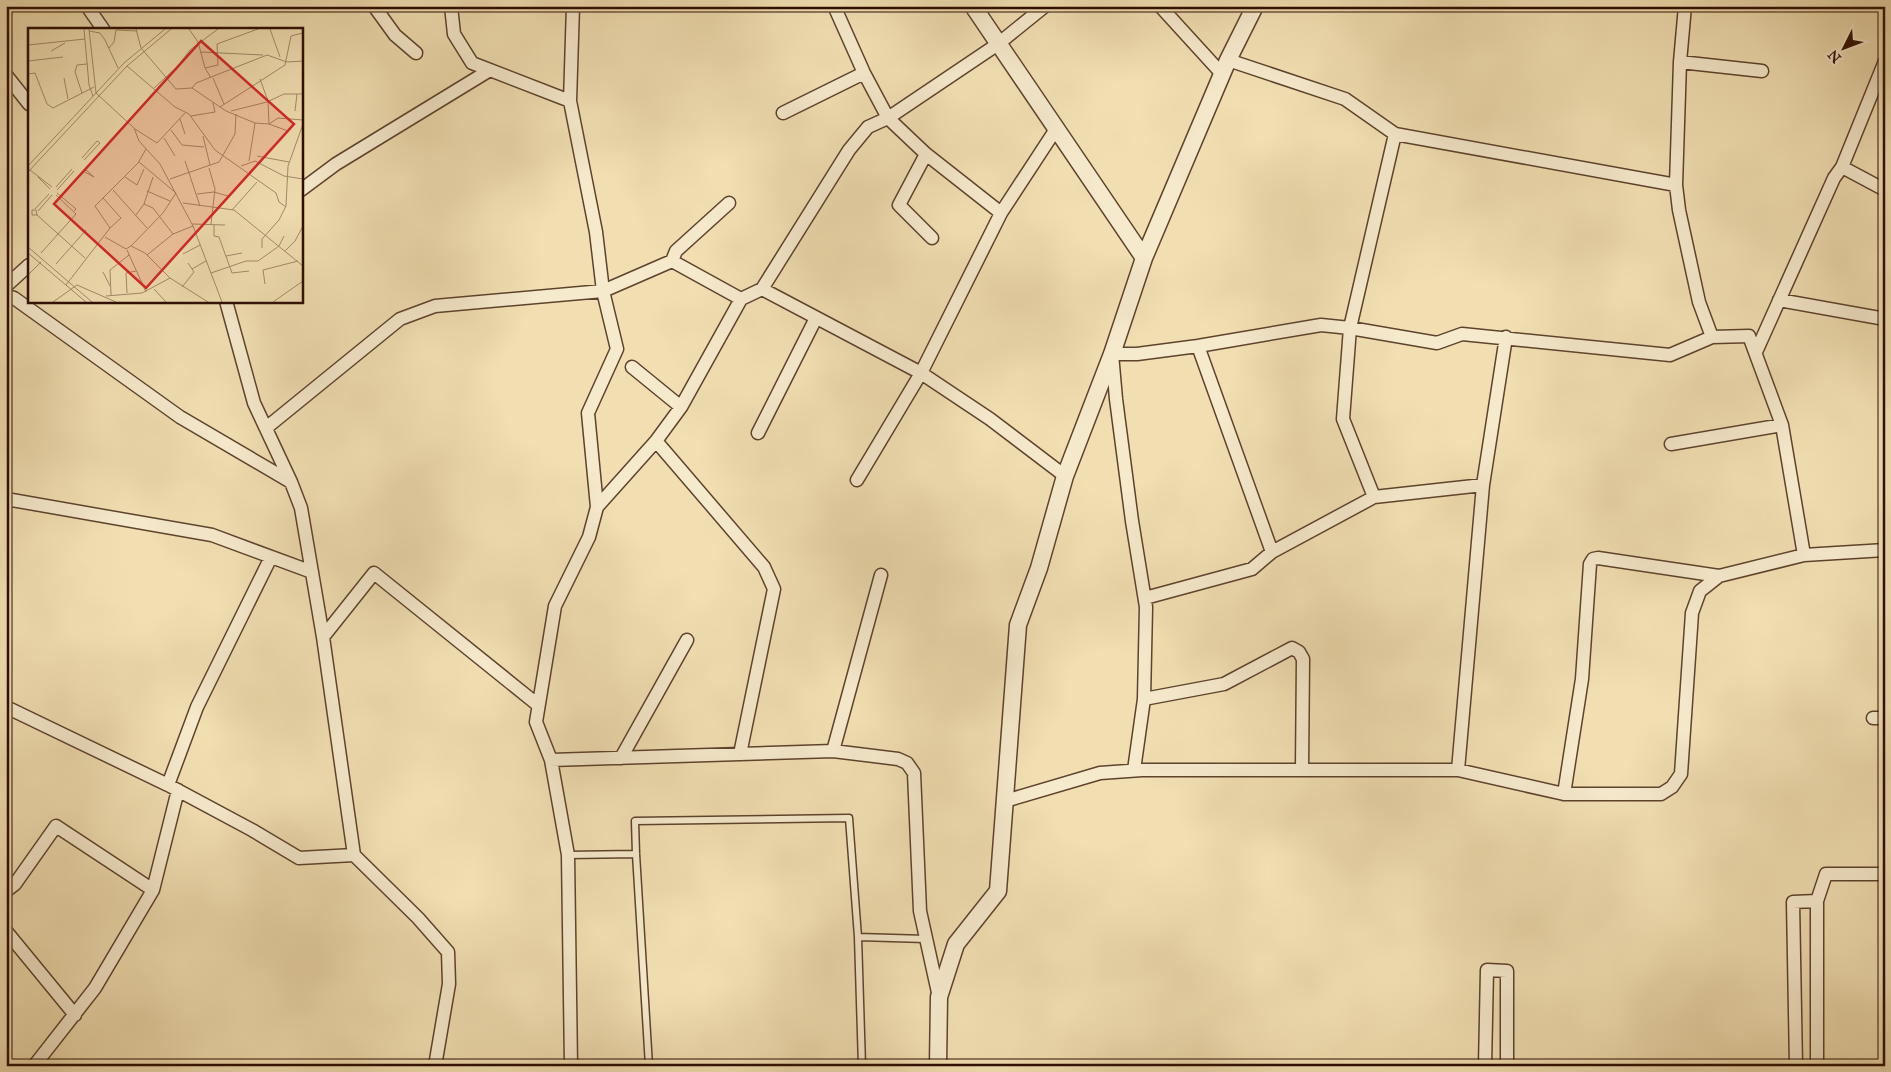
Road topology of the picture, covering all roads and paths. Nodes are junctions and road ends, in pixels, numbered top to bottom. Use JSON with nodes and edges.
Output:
{"nodes":[{"id":1,"x":87,"y":6,"type":"edge"},
{"id":2,"x":374,"y":6,"type":"edge"},
{"id":3,"x":451,"y":6,"type":"edge"},
{"id":4,"x":573,"y":6,"type":"edge"},
{"id":5,"x":973,"y":6,"type":"edge"},
{"id":6,"x":1045,"y":6,"type":"edge"},
{"id":7,"x":1160,"y":6,"type":"edge"},
{"id":8,"x":1255,"y":6,"type":"edge"},
{"id":9,"x":1686,"y":6,"type":"edge"},
{"id":10,"x":835,"y":8,"type":"dead end"},
{"id":11,"x":102,"y":28,"type":"edge"},
{"id":12,"x":998,"y":44,"type":"junction"},
{"id":13,"x":416,"y":54,"type":"dead end"},
{"id":14,"x":1885,"y":61,"type":"edge"},
{"id":15,"x":1680,"y":62,"type":"junction"},
{"id":16,"x":1225,"y":67,"type":"junction"},
{"id":17,"x":490,"y":70,"type":"junction"},
{"id":18,"x":1762,"y":71,"type":"dead end"},
{"id":19,"x":864,"y":72,"type":"junction"},
{"id":20,"x":6,"y":75,"type":"edge"},
{"id":21,"x":570,"y":100,"type":"junction"},
{"id":22,"x":28,"y":103,"type":"edge"},
{"id":23,"x":783,"y":113,"type":"dead end"},
{"id":24,"x":888,"y":118,"type":"junction"},
{"id":25,"x":1056,"y":129,"type":"junction"},
{"id":26,"x":1395,"y":134,"type":"junction"},
{"id":27,"x":926,"y":154,"type":"junction"},
{"id":28,"x":1842,"y":167,"type":"junction"},
{"id":29,"x":1676,"y":186,"type":"junction"},
{"id":30,"x":302,"y":189,"type":"edge"},
{"id":31,"x":1885,"y":190,"type":"edge"},
{"id":32,"x":729,"y":203,"type":"dead end"},
{"id":33,"x":1001,"y":213,"type":"junction"},
{"id":34,"x":932,"y":238,"type":"dead end"},
{"id":35,"x":1144,"y":258,"type":"junction"},
{"id":36,"x":672,"y":261,"type":"junction"},
{"id":37,"x":28,"y":266,"type":"edge"},
{"id":38,"x":6,"y":286,"type":"edge"},
{"id":39,"x":762,"y":289,"type":"junction"},
{"id":40,"x":603,"y":291,"type":"junction"},
{"id":41,"x":6,"y":294,"type":"edge"},
{"id":42,"x":741,"y":299,"type":"junction"},
{"id":43,"x":1779,"y":300,"type":"junction"},
{"id":44,"x":226,"y":302,"type":"edge"},
{"id":45,"x":816,"y":318,"type":"junction"},
{"id":46,"x":1885,"y":318,"type":"edge"},
{"id":47,"x":1350,"y":328,"type":"junction"},
{"id":48,"x":1712,"y":336,"type":"junction"},
{"id":49,"x":1506,"y":337,"type":"junction"},
{"id":50,"x":1198,"y":346,"type":"junction"},
{"id":51,"x":1756,"y":352,"type":"junction"},
{"id":52,"x":1112,"y":354,"type":"junction"},
{"id":53,"x":632,"y":367,"type":"dead end"},
{"id":54,"x":921,"y":372,"type":"junction"},
{"id":55,"x":681,"y":407,"type":"junction"},
{"id":56,"x":1782,"y":424,"type":"junction"},
{"id":57,"x":266,"y":428,"type":"junction"},
{"id":58,"x":758,"y":434,"type":"dead end"},
{"id":59,"x":656,"y":441,"type":"junction"},
{"id":60,"x":1671,"y":444,"type":"dead end"},
{"id":61,"x":1065,"y":476,"type":"junction"},
{"id":62,"x":856,"y":480,"type":"dead end"},
{"id":63,"x":291,"y":482,"type":"junction"},
{"id":64,"x":1483,"y":485,"type":"junction"},
{"id":65,"x":1374,"y":497,"type":"junction"},
{"id":66,"x":6,"y":499,"type":"edge"},
{"id":67,"x":597,"y":507,"type":"junction"},
{"id":68,"x":1885,"y":550,"type":"edge"},
{"id":69,"x":1272,"y":552,"type":"junction"},
{"id":70,"x":1804,"y":555,"type":"junction"},
{"id":71,"x":270,"y":557,"type":"junction"},
{"id":72,"x":312,"y":572,"type":"junction"},
{"id":73,"x":881,"y":575,"type":"dead end"},
{"id":74,"x":1719,"y":576,"type":"junction"},
{"id":75,"x":1145,"y":598,"type":"junction"},
{"id":76,"x":323,"y":637,"type":"junction"},
{"id":77,"x":687,"y":640,"type":"dead end"},
{"id":78,"x":1144,"y":699,"type":"junction"},
{"id":79,"x":538,"y":705,"type":"junction"},
{"id":80,"x":6,"y":707,"type":"edge"},
{"id":81,"x":833,"y":751,"type":"junction"},
{"id":82,"x":740,"y":754,"type":"junction"},
{"id":83,"x":621,"y":758,"type":"junction"},
{"id":84,"x":551,"y":760,"type":"junction"},
{"id":85,"x":1134,"y":770,"type":"junction"},
{"id":86,"x":1302,"y":770,"type":"junction"},
{"id":87,"x":1458,"y":770,"type":"junction"},
{"id":88,"x":173,"y":787,"type":"junction"},
{"id":89,"x":1564,"y":794,"type":"junction"},
{"id":90,"x":1005,"y":801,"type":"junction"},
{"id":91,"x":636,"y":854,"type":"junction"},
{"id":92,"x":354,"y":855,"type":"junction"},
{"id":93,"x":568,"y":855,"type":"junction"},
{"id":94,"x":1885,"y":874,"type":"edge"},
{"id":95,"x":153,"y":890,"type":"junction"},
{"id":96,"x":6,"y":891,"type":"edge"},
{"id":97,"x":1817,"y":901,"type":"junction"},
{"id":98,"x":6,"y":931,"type":"edge"},
{"id":99,"x":858,"y":937,"type":"junction"},
{"id":100,"x":926,"y":939,"type":"junction"},
{"id":101,"x":939,"y":997,"type":"junction"},
{"id":102,"x":75,"y":1015,"type":"junction"},
{"id":103,"x":34,"y":1066,"type":"edge"},
{"id":104,"x":435,"y":1066,"type":"edge"},
{"id":105,"x":571,"y":1066,"type":"edge"},
{"id":106,"x":649,"y":1066,"type":"edge"},
{"id":107,"x":862,"y":1066,"type":"edge"},
{"id":108,"x":938,"y":1066,"type":"edge"},
{"id":109,"x":1485,"y":1066,"type":"edge"},
{"id":110,"x":1507,"y":1066,"type":"edge"},
{"id":111,"x":1796,"y":1066,"type":"edge"},
{"id":112,"x":1817,"y":1066,"type":"edge"}],
"edges":[{"from":1,"to":11,"type":"street"},
{"from":2,"to":13,"type":"street"},
{"from":3,"to":17,"type":"street"},
{"from":4,"to":21,"type":"street"},
{"from":5,"to":12,"type":"street"},
{"from":6,"to":12,"type":"street"},
{"from":7,"to":16,"type":"street"},
{"from":8,"to":16,"type":"street"},
{"from":9,"to":15,"type":"street"},
{"from":10,"to":19,"type":"street"},
{"from":12,"to":24,"type":"street"},
{"from":12,"to":25,"type":"street"},
{"from":14,"to":28,"type":"street"},
{"from":15,"to":18,"type":"street"},
{"from":15,"to":29,"type":"street"},
{"from":16,"to":26,"type":"street"},
{"from":16,"to":35,"type":"street"},
{"from":17,"to":21,"type":"street"},
{"from":17,"to":30,"type":"street"},
{"from":19,"to":23,"type":"street"},
{"from":19,"to":24,"type":"street"},
{"from":20,"to":22,"type":"street"},
{"from":21,"to":40,"type":"street"},
{"from":24,"to":27,"type":"street"},
{"from":24,"to":39,"type":"street"},
{"from":25,"to":33,"type":"street"},
{"from":25,"to":35,"type":"street"},
{"from":26,"to":29,"type":"street"},
{"from":26,"to":47,"type":"street"},
{"from":27,"to":33,"type":"street"},
{"from":27,"to":34,"type":"street"},
{"from":28,"to":31,"type":"street"},
{"from":28,"to":43,"type":"street"},
{"from":29,"to":48,"type":"street"},
{"from":32,"to":36,"type":"street"},
{"from":33,"to":54,"type":"street"},
{"from":35,"to":52,"type":"street"},
{"from":36,"to":40,"type":"street"},
{"from":36,"to":42,"type":"street"},
{"from":37,"to":38,"type":"street"},
{"from":39,"to":42,"type":"street"},
{"from":39,"to":45,"type":"street"},
{"from":40,"to":57,"type":"street"},
{"from":40,"to":67,"type":"street"},
{"from":41,"to":63,"type":"street"},
{"from":42,"to":55,"type":"street"},
{"from":43,"to":46,"type":"street"},
{"from":43,"to":51,"type":"street"},
{"from":44,"to":57,"type":"street"},
{"from":45,"to":54,"type":"street"},
{"from":45,"to":58,"type":"street"},
{"from":47,"to":49,"type":"street"},
{"from":47,"to":50,"type":"street"},
{"from":47,"to":65,"type":"street"},
{"from":48,"to":49,"type":"street"},
{"from":48,"to":51,"type":"street"},
{"from":49,"to":64,"type":"street"},
{"from":50,"to":52,"type":"street"},
{"from":50,"to":69,"type":"street"},
{"from":51,"to":56,"type":"street"},
{"from":52,"to":61,"type":"street"},
{"from":52,"to":75,"type":"street"},
{"from":53,"to":55,"type":"street"},
{"from":54,"to":61,"type":"street"},
{"from":54,"to":62,"type":"street"},
{"from":55,"to":59,"type":"street"},
{"from":56,"to":60,"type":"street"},
{"from":56,"to":70,"type":"street"},
{"from":57,"to":63,"type":"street"},
{"from":59,"to":67,"type":"street"},
{"from":59,"to":82,"type":"street"},
{"from":61,"to":90,"type":"street"},
{"from":63,"to":72,"type":"street"},
{"from":64,"to":65,"type":"street"},
{"from":64,"to":87,"type":"street"},
{"from":65,"to":69,"type":"street"},
{"from":66,"to":71,"type":"street"},
{"from":67,"to":79,"type":"street"},
{"from":68,"to":70,"type":"street"},
{"from":69,"to":75,"type":"street"},
{"from":70,"to":74,"type":"street"},
{"from":71,"to":72,"type":"street"},
{"from":71,"to":88,"type":"street"},
{"from":72,"to":76,"type":"street"},
{"from":73,"to":81,"type":"street"},
{"from":74,"to":89,"type":"street"},
{"from":74,"to":89,"type":"street"},
{"from":75,"to":78,"type":"street"},
{"from":76,"to":79,"type":"street"},
{"from":76,"to":92,"type":"street"},
{"from":77,"to":83,"type":"street"},
{"from":78,"to":85,"type":"street"},
{"from":78,"to":86,"type":"street"},
{"from":79,"to":84,"type":"street"},
{"from":80,"to":88,"type":"street"},
{"from":81,"to":82,"type":"street"},
{"from":81,"to":100,"type":"street"},
{"from":82,"to":83,"type":"street"},
{"from":83,"to":84,"type":"street"},
{"from":84,"to":93,"type":"street"},
{"from":85,"to":86,"type":"street"},
{"from":85,"to":90,"type":"street"},
{"from":86,"to":87,"type":"street"},
{"from":87,"to":89,"type":"street"},
{"from":88,"to":92,"type":"street"},
{"from":88,"to":95,"type":"street"},
{"from":90,"to":101,"type":"street"},
{"from":91,"to":93,"type":"lane"},
{"from":91,"to":99,"type":"lane"},
{"from":91,"to":106,"type":"lane"},
{"from":92,"to":104,"type":"street"},
{"from":93,"to":105,"type":"street"},
{"from":94,"to":97,"type":"street"},
{"from":95,"to":96,"type":"street"},
{"from":95,"to":102,"type":"street"},
{"from":97,"to":111,"type":"street"},
{"from":97,"to":112,"type":"street"},
{"from":98,"to":102,"type":"street"},
{"from":99,"to":100,"type":"lane"},
{"from":99,"to":107,"type":"lane"},
{"from":100,"to":101,"type":"street"},
{"from":101,"to":108,"type":"street"},
{"from":102,"to":103,"type":"street"},
{"from":109,"to":110,"type":"street"}]}
